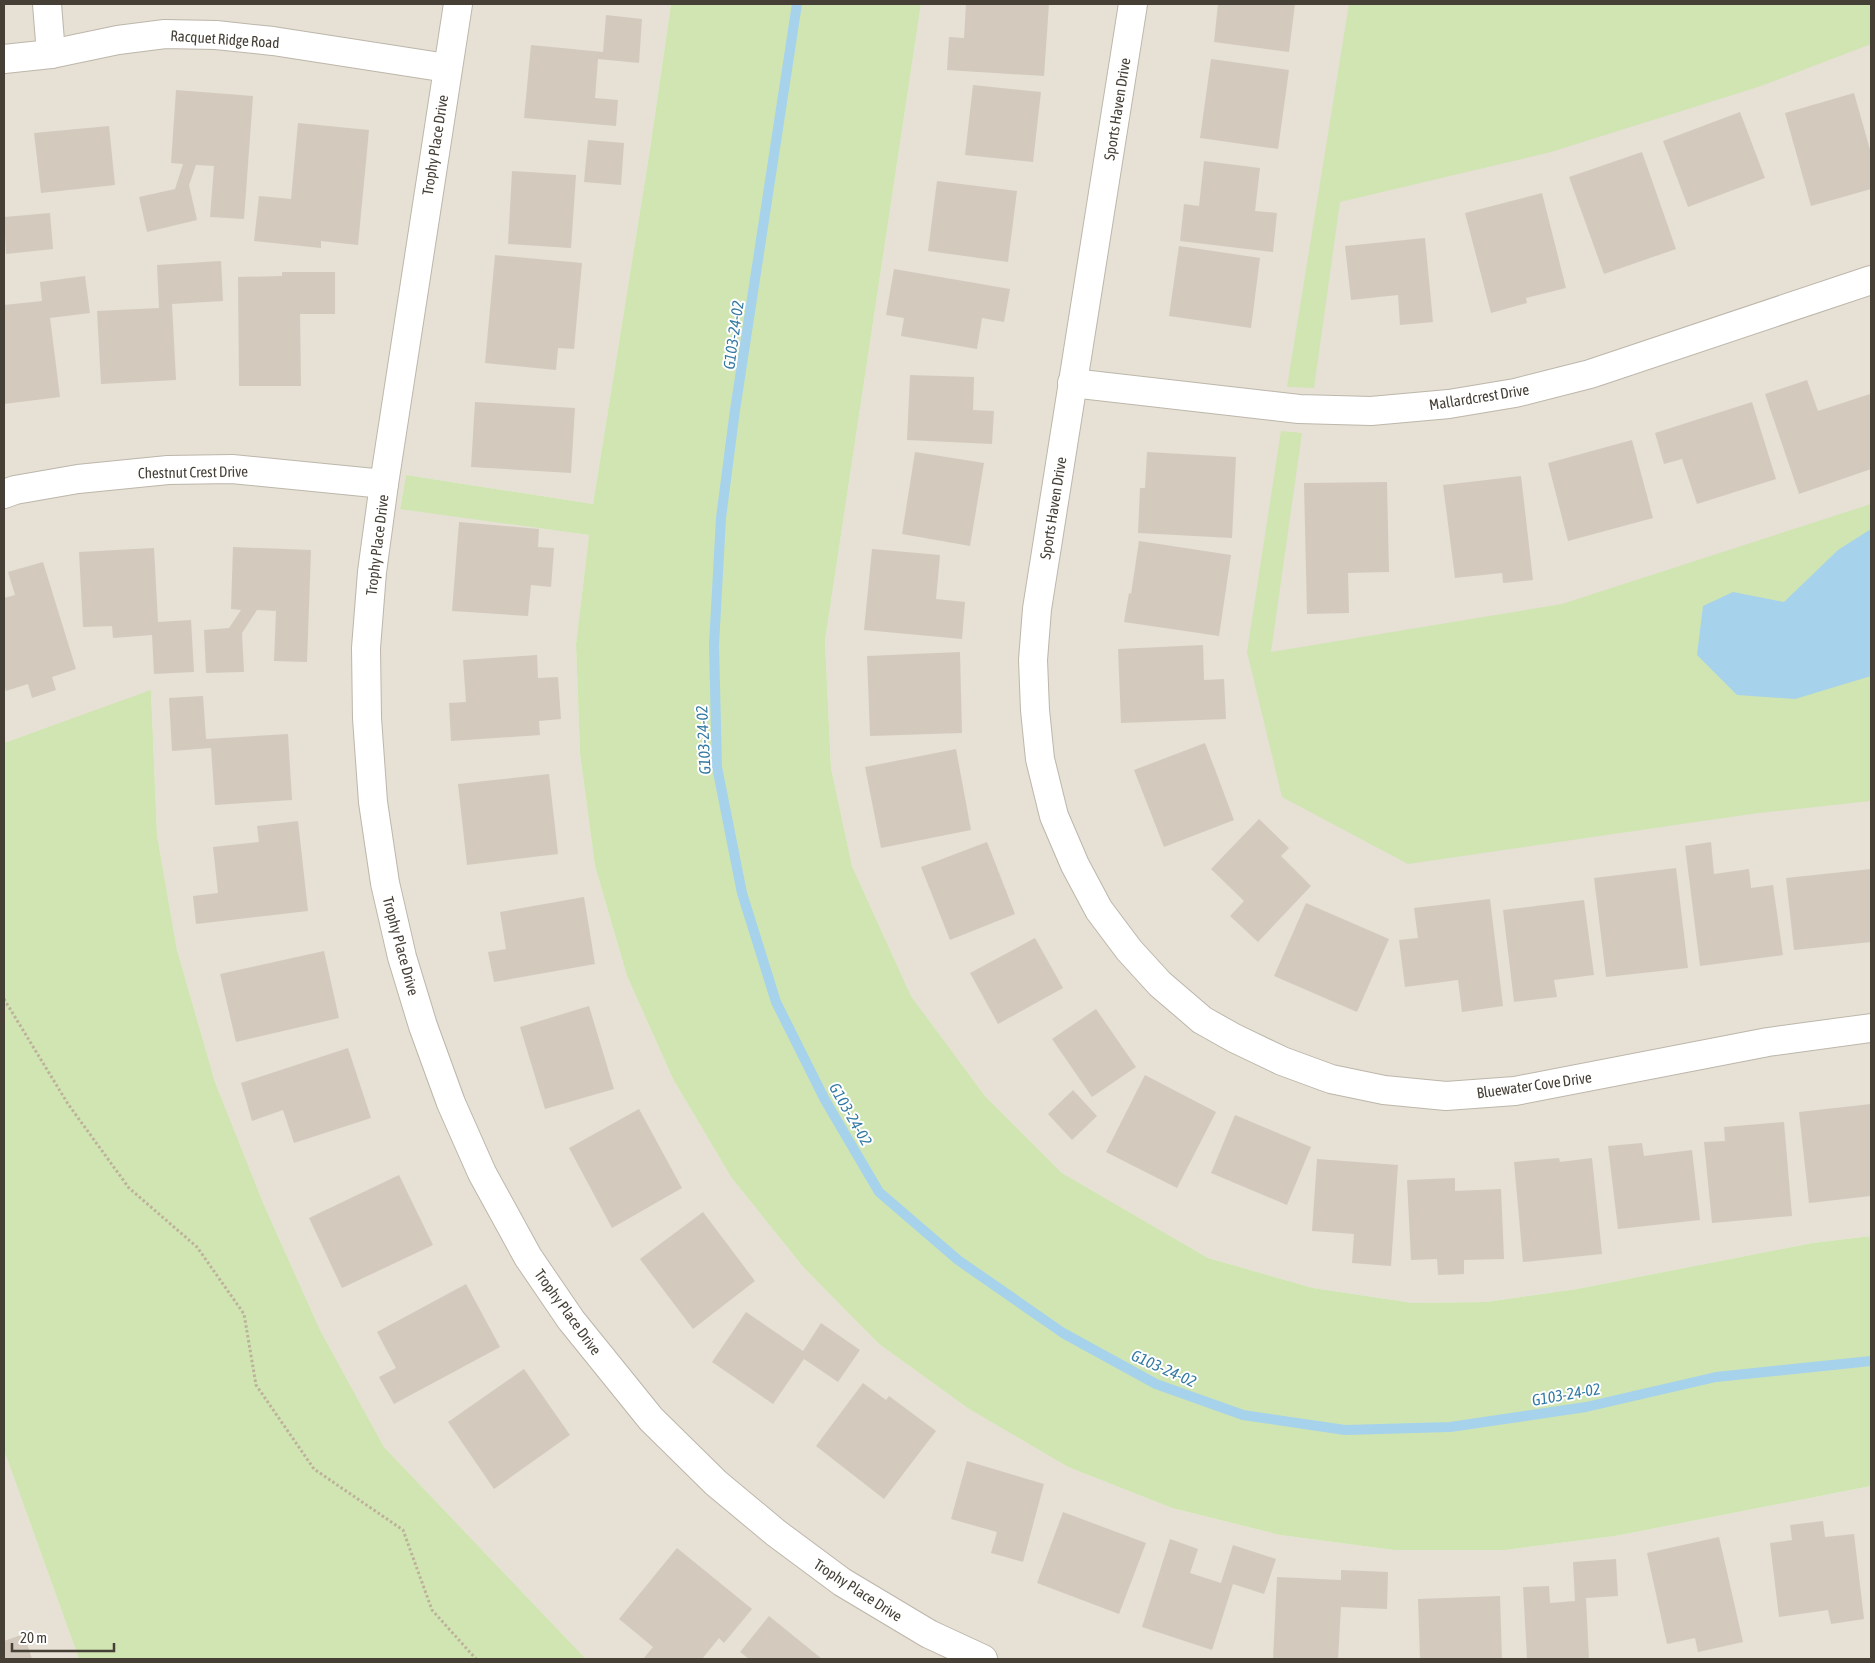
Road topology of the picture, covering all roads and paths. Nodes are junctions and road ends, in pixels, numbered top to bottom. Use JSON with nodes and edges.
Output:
{"nodes":[{"id":1,"x":48,"y":4,"type":"edge"},
{"id":2,"x":458,"y":4,"type":"edge"},
{"id":3,"x":1133,"y":4,"type":"edge"},
{"id":4,"x":52,"y":54,"type":"junction"},
{"id":5,"x":4,"y":59,"type":"edge"},
{"id":6,"x":447,"y":68,"type":"junction"},
{"id":7,"x":1871,"y":280,"type":"edge"},
{"id":8,"x":1072,"y":383,"type":"junction"},
{"id":9,"x":384,"y":484,"type":"junction"},
{"id":10,"x":4,"y":494,"type":"edge"},
{"id":11,"x":1160,"y":984,"type":"joint"},
{"id":12,"x":4,"y":999,"type":"edge"},
{"id":13,"x":1871,"y":1028,"type":"edge"},
{"id":14,"x":476,"y":1659,"type":"edge"},
{"id":15,"x":983,"y":1659,"type":"edge"}],
"edges":[{"from":1,"to":4,"type":"street"},
{"from":2,"to":6,"type":"street","name":"Trophy Place Drive"},
{"from":3,"to":8,"type":"street","name":"Sports Haven Drive"},
{"from":4,"to":5,"type":"street","name":"Racquet Ridge Road"},
{"from":4,"to":6,"type":"street","name":"Racquet Ridge Road"},
{"from":6,"to":9,"type":"street","name":"Trophy Place Drive"},
{"from":7,"to":8,"type":"street","name":"Mallardcrest Drive"},
{"from":8,"to":11,"type":"street","name":"Sports Haven Drive"},
{"from":9,"to":10,"type":"street","name":"Chestnut Crest Drive"},
{"from":9,"to":15,"type":"street","name":"Trophy Place Drive"},
{"from":11,"to":13,"type":"street","name":"Bluewater Cove Drive"},
{"from":12,"to":14,"type":"path"}]}
